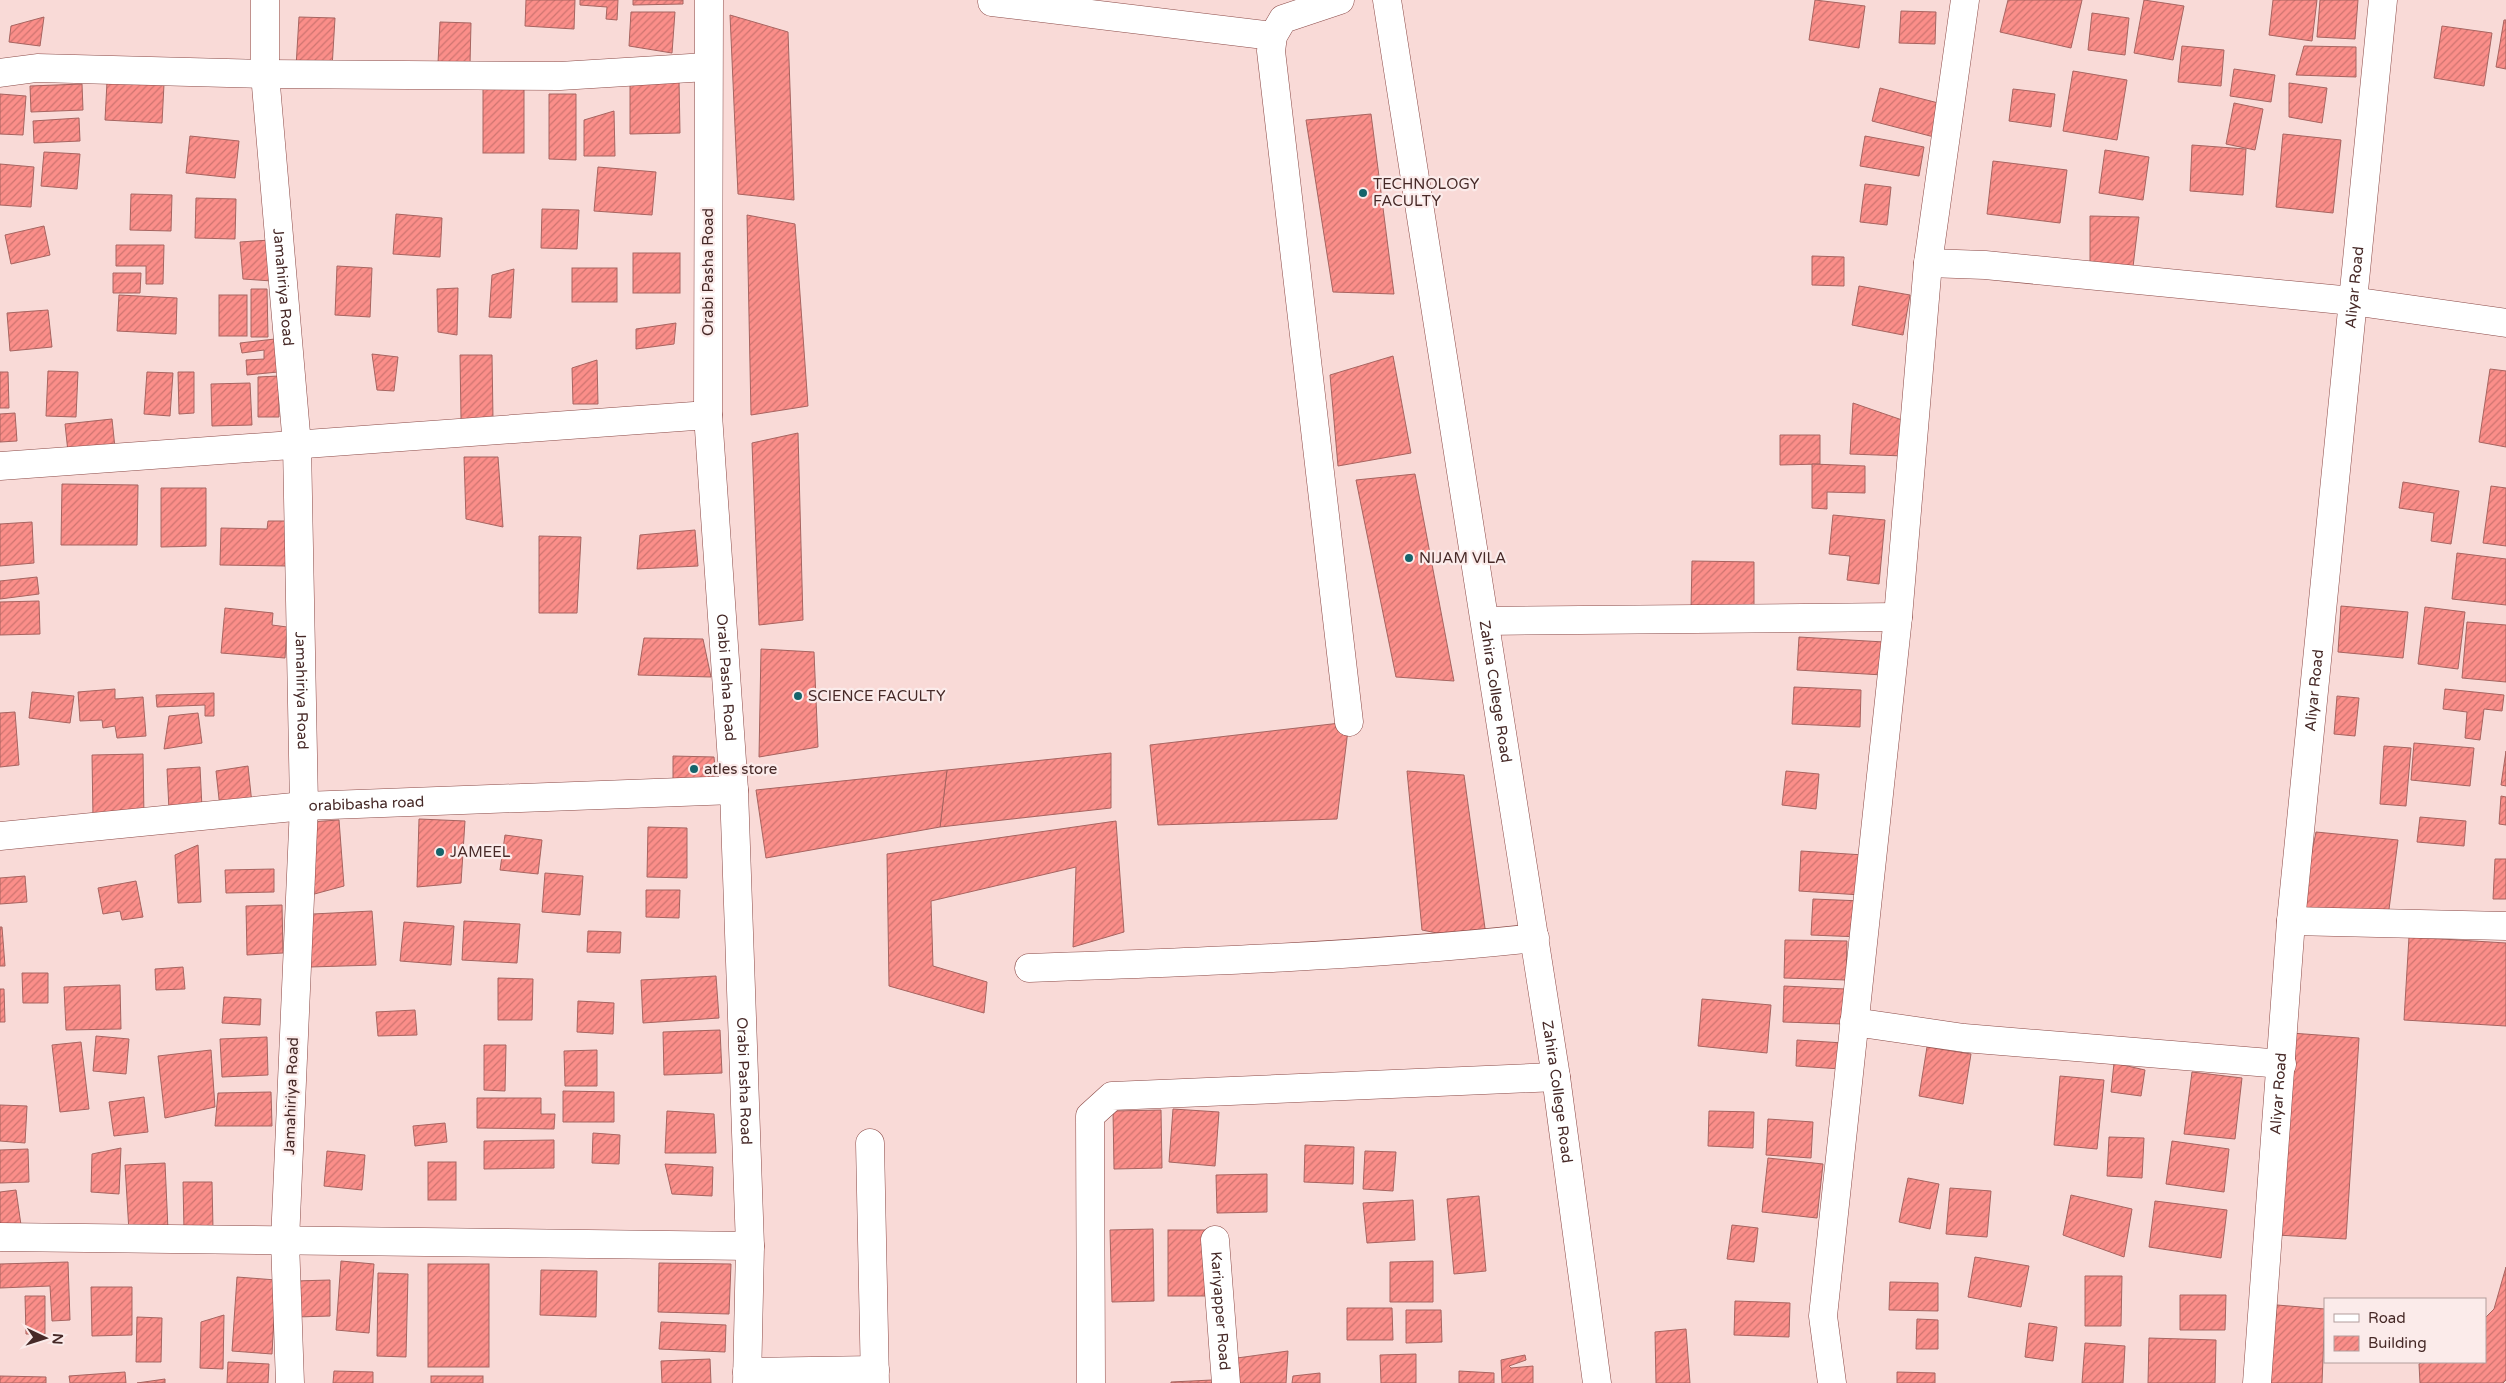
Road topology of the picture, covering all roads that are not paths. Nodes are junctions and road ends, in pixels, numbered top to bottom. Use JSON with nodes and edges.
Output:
{"nodes":[{"id":1,"x":265,"y":0,"type":"edge"},
{"id":2,"x":709,"y":0,"type":"edge"},
{"id":3,"x":1340,"y":0,"type":"edge"},
{"id":4,"x":1388,"y":0,"type":"edge"},
{"id":5,"x":1963,"y":0,"type":"edge"},
{"id":6,"x":2383,"y":0,"type":"edge"},
{"id":7,"x":992,"y":2,"type":"dead end"},
{"id":8,"x":1273,"y":36,"type":"junction"},
{"id":9,"x":707,"y":67,"type":"junction"},
{"id":10,"x":0,"y":73,"type":"edge"},
{"id":11,"x":265,"y":74,"type":"junction"},
{"id":12,"x":1928,"y":263,"type":"junction"},
{"id":13,"x":2352,"y":301,"type":"junction"},
{"id":14,"x":2506,"y":323,"type":"edge"},
{"id":15,"x":708,"y":415,"type":"junction"},
{"id":16,"x":297,"y":446,"type":"junction"},
{"id":17,"x":0,"y":466,"type":"edge"},
{"id":18,"x":1898,"y":617,"type":"junction"},
{"id":19,"x":1485,"y":622,"type":"junction"},
{"id":20,"x":1349,"y":722,"type":"dead end"},
{"id":21,"x":734,"y":790,"type":"junction"},
{"id":22,"x":304,"y":806,"type":"junction"},
{"id":23,"x":0,"y":836,"type":"edge"},
{"id":24,"x":2291,"y":921,"type":"junction"},
{"id":25,"x":2506,"y":926,"type":"edge"},
{"id":26,"x":1535,"y":938,"type":"junction"},
{"id":27,"x":1030,"y":968,"type":"dead end"},
{"id":28,"x":1854,"y":1022,"type":"junction"},
{"id":29,"x":2282,"y":1064,"type":"junction"},
{"id":30,"x":1556,"y":1077,"type":"junction"},
{"id":31,"x":870,"y":1143,"type":"dead end"},
{"id":32,"x":0,"y":1236,"type":"edge"},
{"id":33,"x":1216,"y":1240,"type":"dead end"},
{"id":34,"x":285,"y":1241,"type":"junction"},
{"id":35,"x":750,"y":1246,"type":"junction"},
{"id":36,"x":747,"y":1377,"type":"edge"},
{"id":37,"x":875,"y":1377,"type":"edge"},
{"id":38,"x":290,"y":1383,"type":"edge"},
{"id":39,"x":1091,"y":1383,"type":"edge"},
{"id":40,"x":1226,"y":1383,"type":"edge"},
{"id":41,"x":1597,"y":1383,"type":"edge"},
{"id":42,"x":1832,"y":1383,"type":"edge"},
{"id":43,"x":2257,"y":1383,"type":"edge"}],
"edges":[{"from":1,"to":11,"type":"street","name":"Jamahiriya Road"},
{"from":2,"to":9,"type":"street","name":"Orabi Pasha Road"},
{"from":3,"to":8,"type":"street"},
{"from":4,"to":19,"type":"street","name":"Zahira College Road"},
{"from":5,"to":12,"type":"street"},
{"from":6,"to":13,"type":"street","name":"Aliyar Road"},
{"from":7,"to":8,"type":"street"},
{"from":8,"to":20,"type":"street"},
{"from":9,"to":11,"type":"street"},
{"from":9,"to":15,"type":"street","name":"Orabi Pasha Road"},
{"from":10,"to":11,"type":"street"},
{"from":11,"to":16,"type":"street","name":"Jamahiriya Road"},
{"from":12,"to":13,"type":"street"},
{"from":12,"to":18,"type":"street"},
{"from":13,"to":14,"type":"street"},
{"from":13,"to":24,"type":"street","name":"Aliyar Road"},
{"from":15,"to":16,"type":"street"},
{"from":15,"to":21,"type":"street","name":"Orabi Pasha Road"},
{"from":16,"to":17,"type":"street"},
{"from":16,"to":22,"type":"street","name":"Jamahiriya Road"},
{"from":18,"to":19,"type":"street"},
{"from":18,"to":28,"type":"street"},
{"from":19,"to":26,"type":"street","name":"Zahira College Road"},
{"from":21,"to":22,"type":"street","name":"orabibasha road"},
{"from":21,"to":35,"type":"street","name":"Orabi Pasha Road"},
{"from":22,"to":23,"type":"street","name":"orabibasha road"},
{"from":22,"to":34,"type":"street","name":"Jamahiriya Road"},
{"from":24,"to":25,"type":"street"},
{"from":24,"to":29,"type":"street","name":"Aliyar Road"},
{"from":26,"to":27,"type":"street"},
{"from":26,"to":30,"type":"street","name":"Zahira College Road"},
{"from":28,"to":29,"type":"street"},
{"from":28,"to":42,"type":"street"},
{"from":29,"to":43,"type":"street","name":"Aliyar Road"},
{"from":30,"to":39,"type":"street"},
{"from":30,"to":41,"type":"street","name":"Zahira College Road"},
{"from":31,"to":37,"type":"street"},
{"from":32,"to":34,"type":"street"},
{"from":33,"to":40,"type":"street","name":"Kariyapper Road"},
{"from":34,"to":35,"type":"street"},
{"from":34,"to":38,"type":"street","name":"Jamahiriya Road"},
{"from":35,"to":36,"type":"street","name":"Orabi Pasha Road"},
{"from":36,"to":37,"type":"street"}]}
